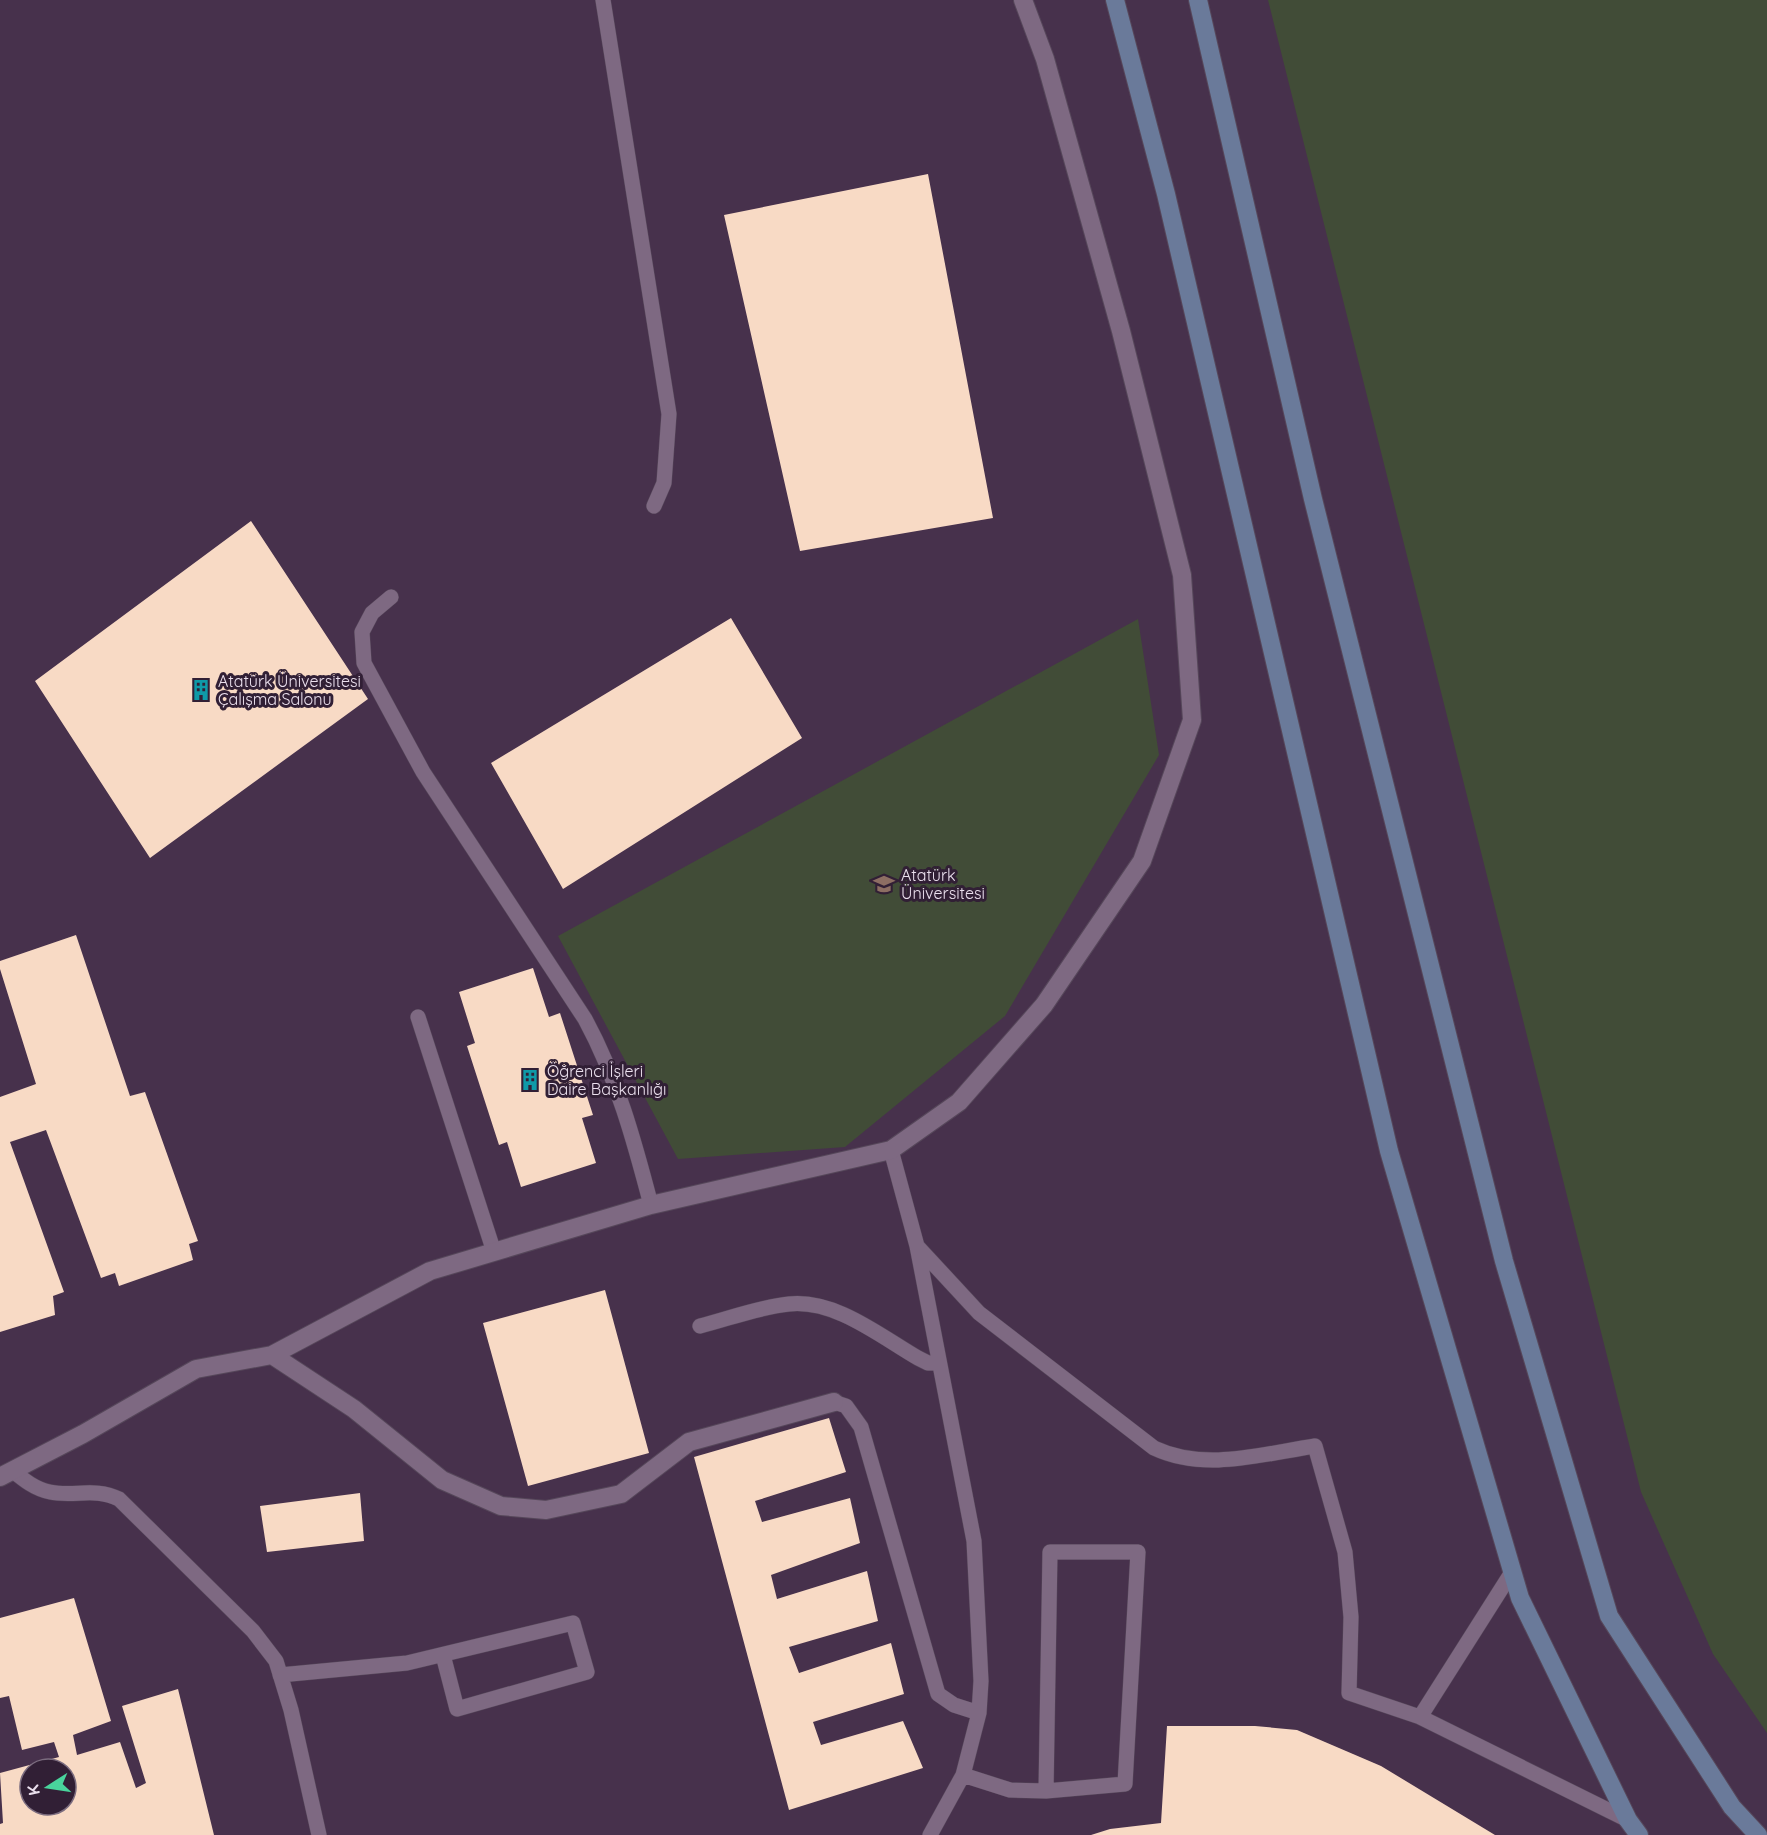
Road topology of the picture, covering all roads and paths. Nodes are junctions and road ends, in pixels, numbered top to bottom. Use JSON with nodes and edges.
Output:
{"nodes":[{"id":1,"x":603,"y":0,"type":"edge"},
{"id":2,"x":1023,"y":0,"type":"edge"},
{"id":3,"x":1115,"y":0,"type":"edge"},
{"id":4,"x":1198,"y":0,"type":"edge"},
{"id":5,"x":654,"y":506,"type":"dead end"},
{"id":6,"x":391,"y":597,"type":"dead end"},
{"id":7,"x":418,"y":1017,"type":"dead end"},
{"id":8,"x":891,"y":1150,"type":"junction"},
{"id":9,"x":651,"y":1205,"type":"junction"},
{"id":10,"x":917,"y":1246,"type":"junction"},
{"id":11,"x":494,"y":1252,"type":"junction"},
{"id":12,"x":699,"y":1326,"type":"dead end"},
{"id":13,"x":272,"y":1355,"type":"junction"},
{"id":14,"x":939,"y":1363,"type":"junction"},
{"id":15,"x":834,"y":1402,"type":"joint"},
{"id":16,"x":6,"y":1474,"type":"edge"},
{"id":17,"x":1512,"y":1572,"type":"junction"},
{"id":18,"x":443,"y":1655,"type":"junction"},
{"id":19,"x":280,"y":1675,"type":"junction"},
{"id":20,"x":979,"y":1713,"type":"junction"},
{"id":21,"x":1420,"y":1717,"type":"junction"},
{"id":22,"x":963,"y":1775,"type":"junction"},
{"id":23,"x":1046,"y":1791,"type":"junction"},
{"id":24,"x":1628,"y":1820,"type":"junction"},
{"id":25,"x":319,"y":1835,"type":"edge"},
{"id":26,"x":930,"y":1835,"type":"edge"},
{"id":27,"x":1639,"y":1835,"type":"edge"},
{"id":28,"x":1758,"y":1835,"type":"edge"}],
"edges":[{"from":1,"to":5,"type":"lane"},
{"from":2,"to":8,"type":"street"},
{"from":3,"to":17,"type":"main road"},
{"from":4,"to":28,"type":"main road"},
{"from":6,"to":9,"type":"lane"},
{"from":7,"to":11,"type":"lane"},
{"from":8,"to":9,"type":"street"},
{"from":8,"to":10,"type":"lane"},
{"from":9,"to":11,"type":"street"},
{"from":10,"to":14,"type":"lane"},
{"from":10,"to":21,"type":"lane"},
{"from":11,"to":13,"type":"street"},
{"from":12,"to":14,"type":"lane"},
{"from":13,"to":15,"type":"street"},
{"from":13,"to":16,"type":"street"},
{"from":14,"to":20,"type":"lane"},
{"from":15,"to":20,"type":"lane"},
{"from":16,"to":19,"type":"lane"},
{"from":17,"to":21,"type":"lane"},
{"from":17,"to":24,"type":"main road"},
{"from":18,"to":18,"type":"lane"},
{"from":18,"to":19,"type":"lane"},
{"from":19,"to":25,"type":"lane"},
{"from":20,"to":22,"type":"lane"},
{"from":21,"to":24,"type":"lane"},
{"from":22,"to":23,"type":"lane"},
{"from":22,"to":26,"type":"lane"},
{"from":23,"to":23,"type":"lane"},
{"from":24,"to":27,"type":"main road"}]}
